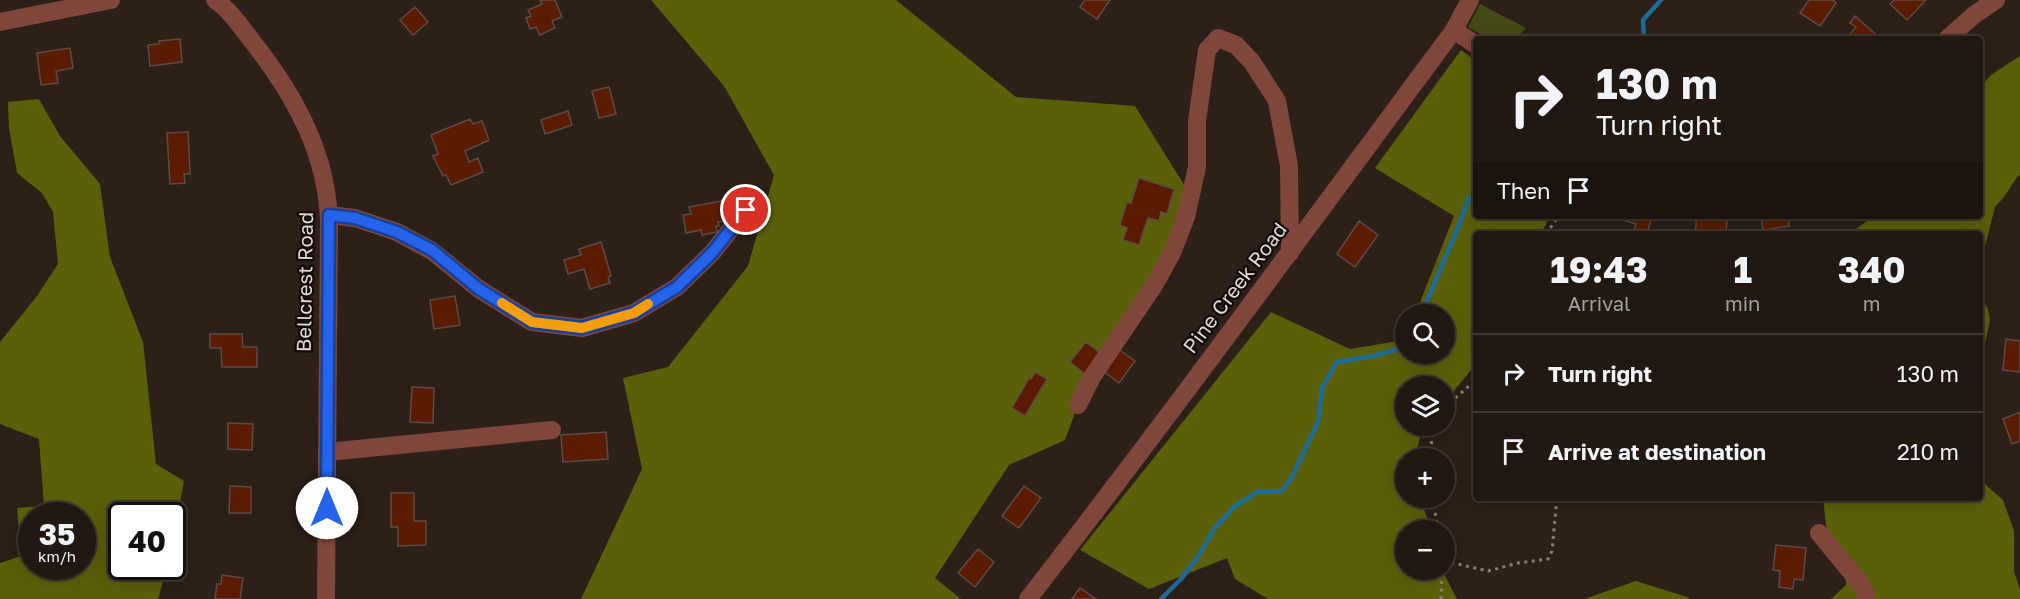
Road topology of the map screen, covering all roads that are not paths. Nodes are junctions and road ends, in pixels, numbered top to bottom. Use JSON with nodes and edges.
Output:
{"nodes":[{"id":1,"x":111,"y":0,"type":"edge"},
{"id":2,"x":215,"y":0,"type":"edge"},
{"id":3,"x":1470,"y":0,"type":"edge"},
{"id":4,"x":1996,"y":0,"type":"edge"},
{"id":5,"x":0,"y":22,"type":"edge"},
{"id":6,"x":1454,"y":30,"type":"junction"},
{"id":7,"x":1950,"y":36,"type":"edge"},
{"id":8,"x":1473,"y":43,"type":"edge"},
{"id":9,"x":746,"y":210,"type":"dead end"},
{"id":10,"x":329,"y":215,"type":"junction"},
{"id":11,"x":1290,"y":253,"type":"junction"},
{"id":12,"x":1078,"y":405,"type":"dead end"},
{"id":13,"x":552,"y":430,"type":"dead end"},
{"id":14,"x":327,"y":452,"type":"junction"},
{"id":15,"x":1818,"y":534,"type":"dead end"},
{"id":16,"x":326,"y":599,"type":"edge"},
{"id":17,"x":1028,"y":599,"type":"edge"},
{"id":18,"x":1866,"y":599,"type":"edge"}],
"edges":[{"from":1,"to":5,"type":"street"},
{"from":2,"to":10,"type":"street","name":"Bellcrest Road"},
{"from":3,"to":6,"type":"street","name":"Pine Creek Road"},
{"from":4,"to":7,"type":"street"},
{"from":6,"to":8,"type":"street"},
{"from":6,"to":11,"type":"street","name":"Pine Creek Road"},
{"from":9,"to":10,"type":"street"},
{"from":10,"to":14,"type":"street","name":"Bellcrest Road"},
{"from":11,"to":12,"type":"street"},
{"from":11,"to":17,"type":"street","name":"Pine Creek Road"},
{"from":13,"to":14,"type":"street"},
{"from":14,"to":16,"type":"street","name":"Bellcrest Road"},
{"from":15,"to":18,"type":"street"}]}
